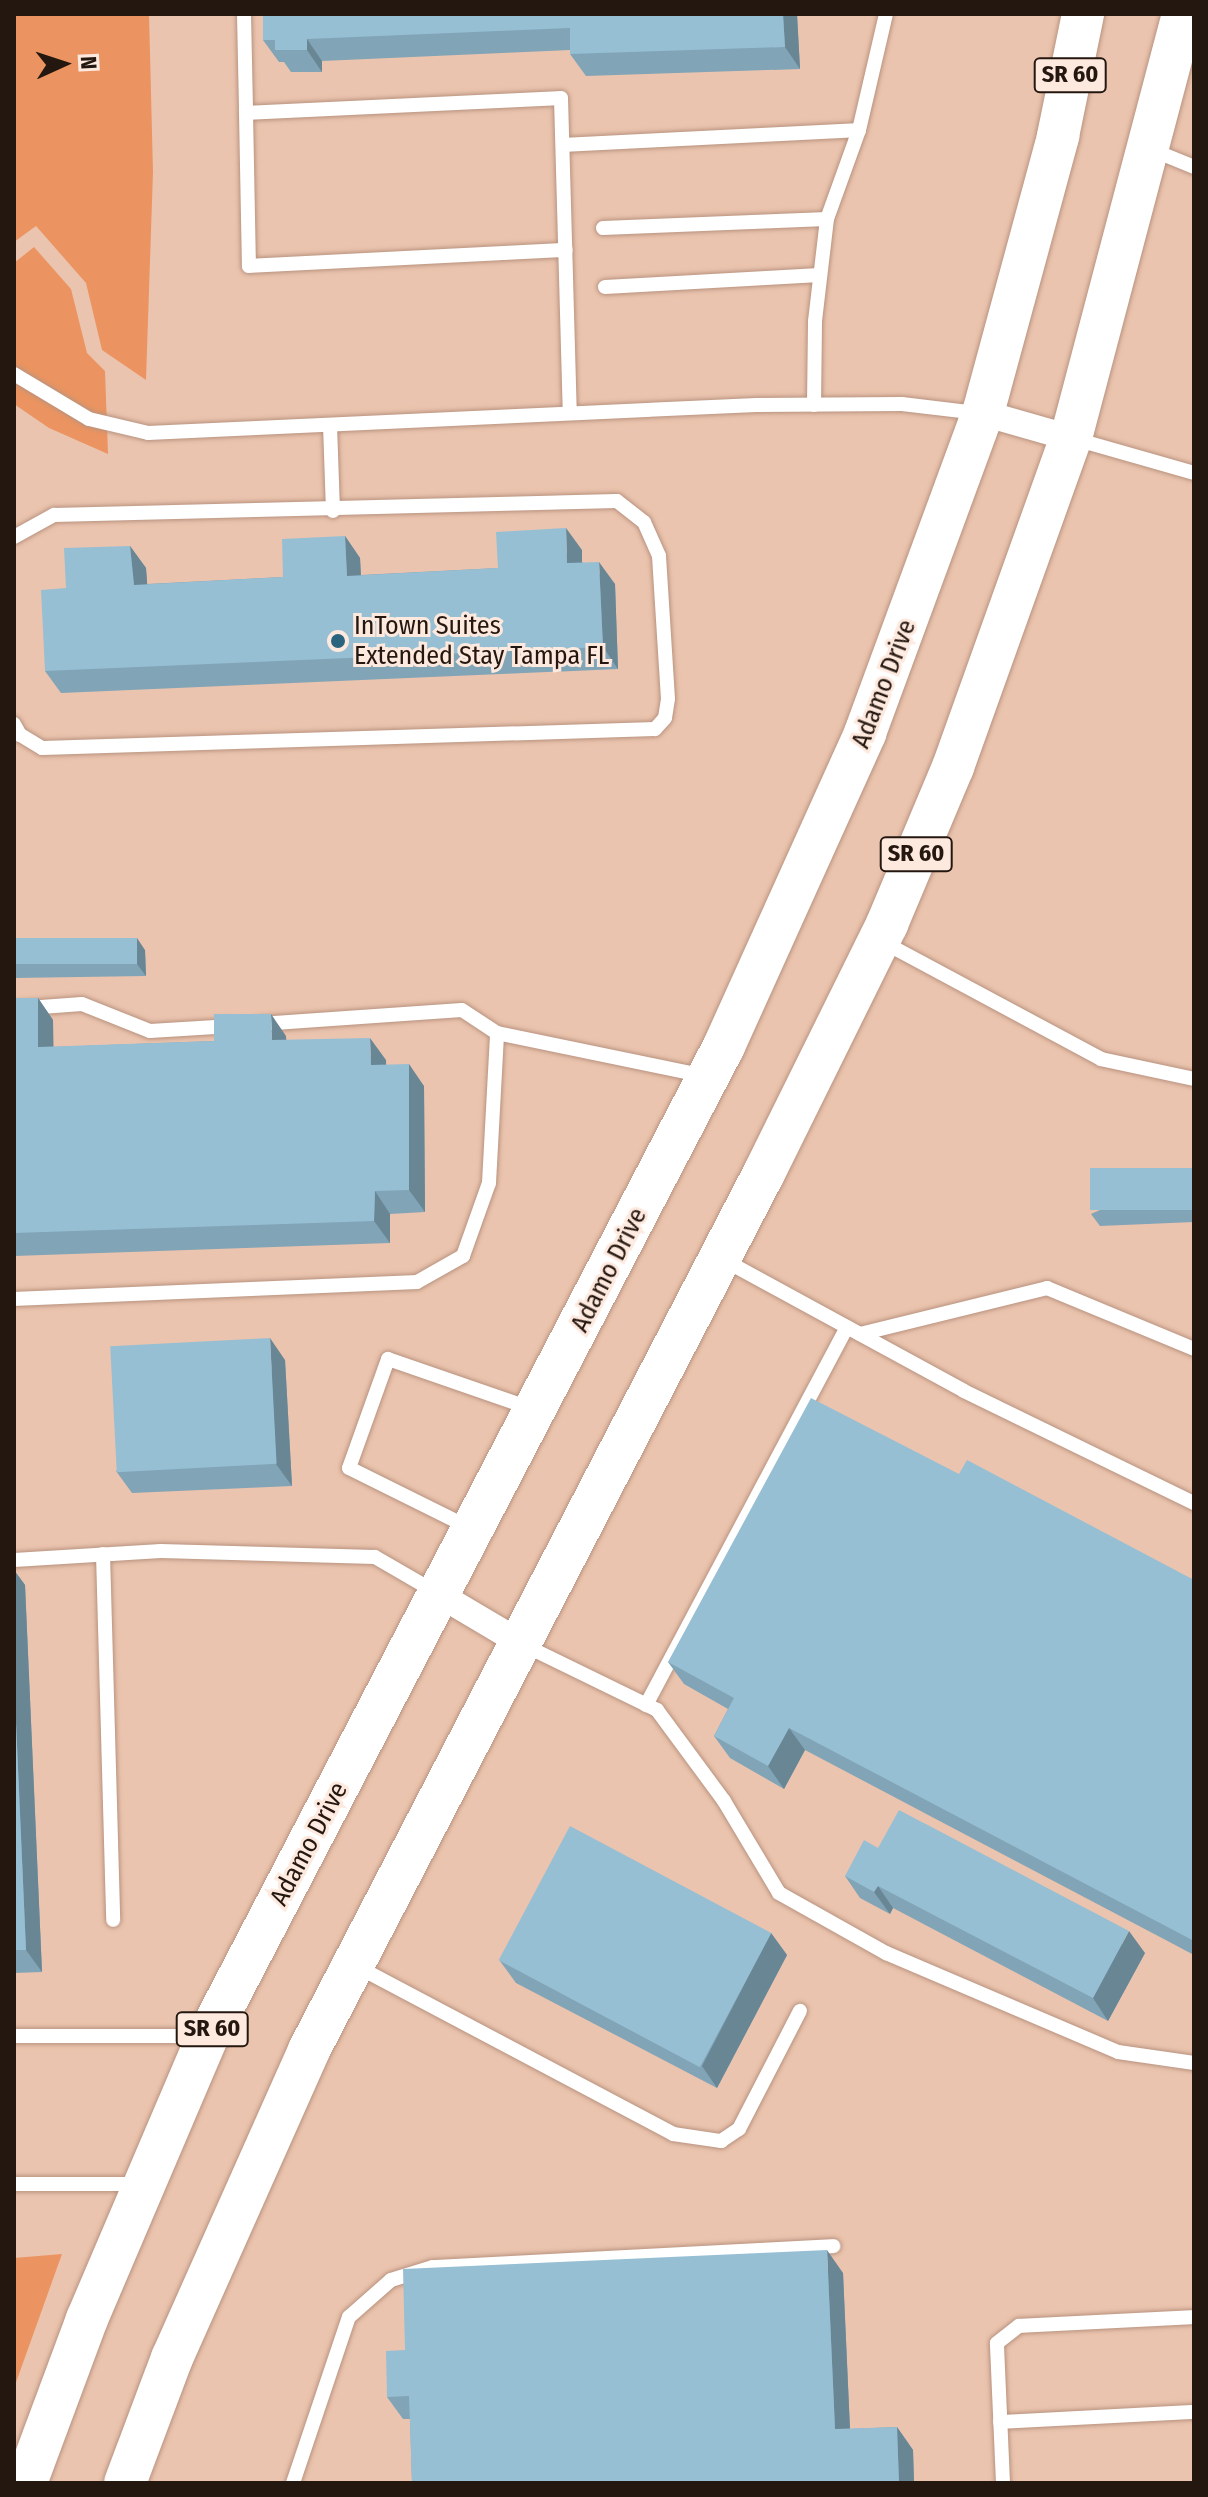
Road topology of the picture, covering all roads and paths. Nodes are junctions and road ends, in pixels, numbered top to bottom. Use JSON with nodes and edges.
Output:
{"nodes":[{"id":1,"x":244,"y":14,"type":"edge"},
{"id":2,"x":886,"y":14,"type":"edge"},
{"id":3,"x":1083,"y":14,"type":"edge"},
{"id":4,"x":1183,"y":14,"type":"edge"},
{"id":5,"x":246,"y":113,"type":"junction"},
{"id":6,"x":859,"y":130,"type":"junction"},
{"id":7,"x":564,"y":145,"type":"junction"},
{"id":8,"x":1150,"y":149,"type":"junction"},
{"id":9,"x":1194,"y":167,"type":"edge"},
{"id":10,"x":827,"y":219,"type":"junction"},
{"id":11,"x":603,"y":228,"type":"dead end"},
{"id":12,"x":566,"y":250,"type":"junction"},
{"id":13,"x":820,"y":275,"type":"junction"},
{"id":14,"x":605,"y":287,"type":"dead end"},
{"id":15,"x":14,"y":374,"type":"edge"},
{"id":16,"x":814,"y":405,"type":"junction"},
{"id":17,"x":570,"y":412,"type":"junction"},
{"id":18,"x":983,"y":413,"type":"junction"},
{"id":19,"x":330,"y":425,"type":"junction"},
{"id":20,"x":1071,"y":438,"type":"junction"},
{"id":21,"x":1194,"y":473,"type":"edge"},
{"id":22,"x":333,"y":511,"type":"junction"},
{"id":23,"x":14,"y":537,"type":"edge"},
{"id":24,"x":14,"y":724,"type":"edge"},
{"id":25,"x":879,"y":940,"type":"junction"},
{"id":26,"x":14,"y":1009,"type":"edge"},
{"id":27,"x":497,"y":1033,"type":"junction"},
{"id":28,"x":708,"y":1077,"type":"junction"},
{"id":29,"x":1194,"y":1079,"type":"edge"},
{"id":30,"x":720,"y":1258,"type":"junction"},
{"id":31,"x":14,"y":1299,"type":"edge"},
{"id":32,"x":854,"y":1331,"type":"junction"},
{"id":33,"x":1194,"y":1349,"type":"edge"},
{"id":34,"x":536,"y":1411,"type":"junction"},
{"id":35,"x":1194,"y":1503,"type":"edge"},
{"id":36,"x":474,"y":1530,"type":"junction"},
{"id":37,"x":103,"y":1554,"type":"junction"},
{"id":38,"x":14,"y":1560,"type":"edge"},
{"id":39,"x":440,"y":1595,"type":"junction"},
{"id":40,"x":521,"y":1643,"type":"junction"},
{"id":41,"x":646,"y":1705,"type":"junction"},
{"id":42,"x":113,"y":1920,"type":"dead end"},
{"id":43,"x":354,"y":1965,"type":"junction"},
{"id":44,"x":800,"y":2011,"type":"dead end"},
{"id":45,"x":14,"y":2036,"type":"edge"},
{"id":46,"x":208,"y":2036,"type":"junction"},
{"id":47,"x":1194,"y":2063,"type":"edge"},
{"id":48,"x":14,"y":2184,"type":"edge"},
{"id":49,"x":142,"y":2184,"type":"junction"},
{"id":50,"x":833,"y":2246,"type":"dead end"},
{"id":51,"x":1194,"y":2317,"type":"edge"},
{"id":52,"x":1194,"y":2412,"type":"edge"},
{"id":53,"x":1000,"y":2422,"type":"junction"},
{"id":54,"x":26,"y":2483,"type":"edge"},
{"id":55,"x":125,"y":2483,"type":"edge"},
{"id":56,"x":293,"y":2483,"type":"edge"},
{"id":57,"x":1003,"y":2483,"type":"edge"}],
"edges":[{"from":1,"to":5,"type":"lane"},
{"from":2,"to":6,"type":"lane"},
{"from":3,"to":18,"type":"main road","name":"Adamo Drive","number":"SR 60"},
{"from":4,"to":8,"type":"main road","number":"SR 60"},
{"from":5,"to":7,"type":"lane"},
{"from":5,"to":12,"type":"lane"},
{"from":6,"to":7,"type":"lane"},
{"from":6,"to":10,"type":"lane"},
{"from":7,"to":12,"type":"lane"},
{"from":8,"to":9,"type":"lane"},
{"from":8,"to":20,"type":"main road","number":"SR 60"},
{"from":10,"to":11,"type":"lane"},
{"from":10,"to":13,"type":"lane"},
{"from":12,"to":17,"type":"lane"},
{"from":13,"to":14,"type":"lane"},
{"from":13,"to":16,"type":"lane"},
{"from":15,"to":19,"type":"lane"},
{"from":16,"to":17,"type":"lane"},
{"from":16,"to":18,"type":"lane"},
{"from":17,"to":19,"type":"lane"},
{"from":18,"to":20,"type":"street"},
{"from":18,"to":28,"type":"main road","name":"Adamo Drive","number":"SR 60"},
{"from":19,"to":22,"type":"lane"},
{"from":20,"to":21,"type":"lane"},
{"from":20,"to":25,"type":"main road","number":"SR 60"},
{"from":22,"to":23,"type":"lane"},
{"from":22,"to":24,"type":"lane"},
{"from":25,"to":29,"type":"lane"},
{"from":25,"to":30,"type":"main road","number":"SR 60"},
{"from":26,"to":27,"type":"lane"},
{"from":27,"to":28,"type":"lane"},
{"from":27,"to":31,"type":"lane"},
{"from":28,"to":34,"type":"main road","name":"Adamo Drive","number":"SR 60"},
{"from":30,"to":32,"type":"lane"},
{"from":30,"to":40,"type":"main road","number":"SR 60"},
{"from":32,"to":33,"type":"lane"},
{"from":32,"to":35,"type":"lane"},
{"from":32,"to":41,"type":"lane"},
{"from":34,"to":36,"type":"main road","name":"Adamo Drive","number":"SR 60"},
{"from":34,"to":36,"type":"lane"},
{"from":36,"to":39,"type":"main road","name":"Adamo Drive","number":"SR 60"},
{"from":37,"to":38,"type":"lane"},
{"from":37,"to":39,"type":"lane"},
{"from":37,"to":42,"type":"lane"},
{"from":39,"to":40,"type":"street"},
{"from":39,"to":46,"type":"main road","name":"Adamo Drive","number":"SR 60"},
{"from":40,"to":41,"type":"lane"},
{"from":40,"to":43,"type":"main road","number":"SR 60"},
{"from":41,"to":47,"type":"lane"},
{"from":43,"to":44,"type":"lane"},
{"from":43,"to":55,"type":"main road","number":"SR 60"},
{"from":45,"to":46,"type":"lane"},
{"from":46,"to":49,"type":"main road","name":"Adamo Drive","number":"SR 60"},
{"from":48,"to":49,"type":"lane"},
{"from":49,"to":54,"type":"main road","name":"Adamo Drive","number":"SR 60"},
{"from":50,"to":56,"type":"lane"},
{"from":51,"to":53,"type":"lane"},
{"from":52,"to":53,"type":"lane"},
{"from":53,"to":57,"type":"lane"}]}
